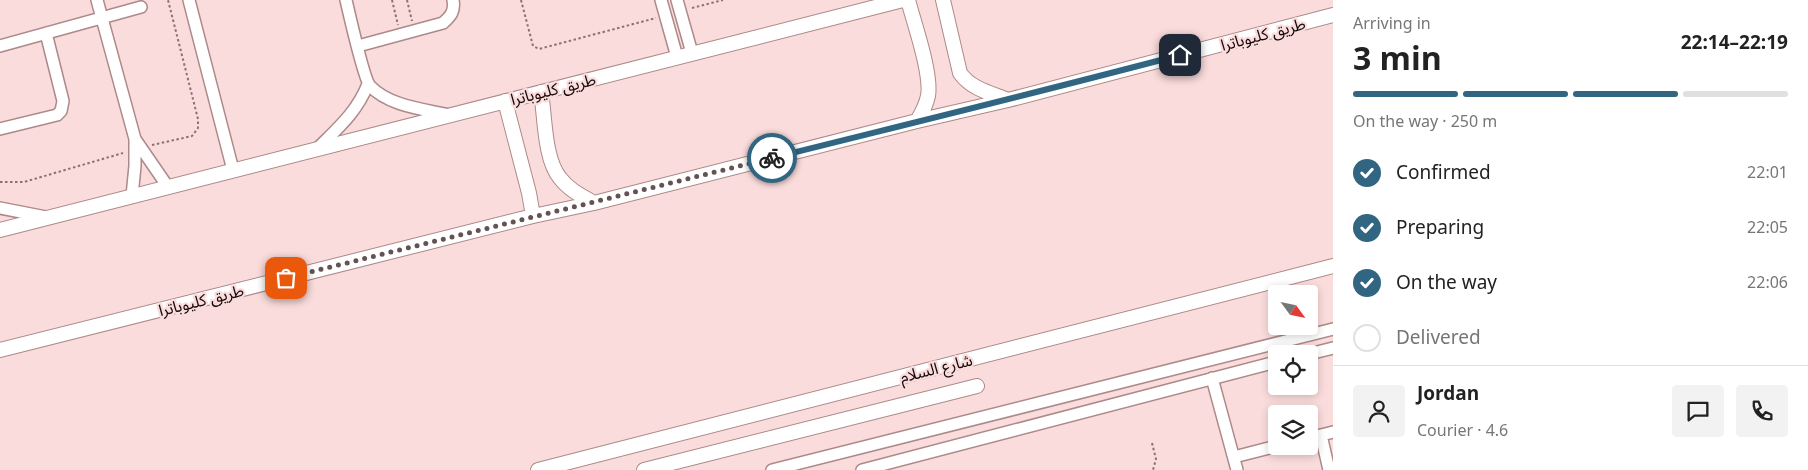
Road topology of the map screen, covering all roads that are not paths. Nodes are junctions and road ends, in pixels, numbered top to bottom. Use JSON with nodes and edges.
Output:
{"nodes":[{"id":1,"x":96,"y":0,"type":"edge"},
{"id":2,"x":189,"y":0,"type":"edge"},
{"id":3,"x":346,"y":0,"type":"edge"},
{"id":4,"x":453,"y":0,"type":"edge"},
{"id":5,"x":661,"y":0,"type":"edge"},
{"id":6,"x":677,"y":0,"type":"edge"},
{"id":7,"x":904,"y":0,"type":"edge"},
{"id":8,"x":908,"y":0,"type":"edge"},
{"id":9,"x":943,"y":0,"type":"edge"},
{"id":10,"x":141,"y":7,"type":"dead end"},
{"id":11,"x":1333,"y":15,"type":"edge"},
{"id":12,"x":101,"y":18,"type":"junction"},
{"id":13,"x":46,"y":33,"type":"junction"},
{"id":14,"x":0,"y":46,"type":"edge"},
{"id":15,"x":358,"y":46,"type":"junction"},
{"id":16,"x":692,"y":54,"type":"junction"},
{"id":17,"x":677,"y":57,"type":"junction"},
{"id":18,"x":368,"y":84,"type":"junction"},
{"id":19,"x":541,"y":92,"type":"junction"},
{"id":20,"x":1008,"y":100,"type":"junction"},
{"id":21,"x":505,"y":101,"type":"junction"},
{"id":22,"x":449,"y":115,"type":"junction"},
{"id":23,"x":917,"y":121,"type":"junction"},
{"id":24,"x":0,"y":129,"type":"edge"},
{"id":25,"x":135,"y":139,"type":"junction"},
{"id":26,"x":317,"y":149,"type":"junction"},
{"id":27,"x":233,"y":170,"type":"junction"},
{"id":28,"x":168,"y":186,"type":"junction"},
{"id":29,"x":132,"y":196,"type":"junction"},
{"id":30,"x":594,"y":203,"type":"junction"},
{"id":31,"x":0,"y":208,"type":"edge"},
{"id":32,"x":534,"y":216,"type":"junction"},
{"id":33,"x":48,"y":218,"type":"junction"},
{"id":34,"x":0,"y":230,"type":"edge"},
{"id":35,"x":1333,"y":266,"type":"edge"},
{"id":36,"x":1333,"y":329,"type":"edge"},
{"id":37,"x":1333,"y":348,"type":"edge"},
{"id":38,"x":0,"y":350,"type":"edge"},
{"id":39,"x":1318,"y":352,"type":"edge"},
{"id":40,"x":1268,"y":364,"type":"edge"},
{"id":41,"x":1212,"y":378,"type":"junction"},
{"id":42,"x":977,"y":386,"type":"dead end"},
{"id":43,"x":1055,"y":399,"type":"junction"},
{"id":44,"x":1060,"y":417,"type":"junction"},
{"id":45,"x":1333,"y":432,"type":"edge"},
{"id":46,"x":1321,"y":435,"type":"junction"},
{"id":47,"x":1318,"y":436,"type":"edge"},
{"id":48,"x":1268,"y":448,"type":"edge"},
{"id":49,"x":1234,"y":457,"type":"junction"},
{"id":50,"x":899,"y":466,"type":"edge"},
{"id":51,"x":538,"y":470,"type":"edge"},
{"id":52,"x":644,"y":470,"type":"edge"},
{"id":53,"x":772,"y":470,"type":"edge"},
{"id":54,"x":862,"y":470,"type":"edge"},
{"id":55,"x":1237,"y":470,"type":"edge"},
{"id":56,"x":1330,"y":470,"type":"edge"}],
"edges":[{"from":1,"to":12,"type":"street"},
{"from":2,"to":27,"type":"street"},
{"from":3,"to":15,"type":"street"},
{"from":4,"to":15,"type":"street"},
{"from":5,"to":17,"type":"street"},
{"from":6,"to":16,"type":"street"},
{"from":7,"to":16,"type":"main road","name":"طريق كليوباترا"},
{"from":8,"to":23,"type":"main road"},
{"from":9,"to":20,"type":"main road"},
{"from":10,"to":12,"type":"street"},
{"from":11,"to":20,"type":"main road","name":"طريق كليوباترا"},
{"from":12,"to":13,"type":"street"},
{"from":12,"to":25,"type":"street"},
{"from":13,"to":14,"type":"street"},
{"from":13,"to":24,"type":"street"},
{"from":15,"to":18,"type":"street"},
{"from":16,"to":17,"type":"main road","name":"طريق كليوباترا"},
{"from":17,"to":19,"type":"main road","name":"طريق كليوباترا"},
{"from":18,"to":22,"type":"street"},
{"from":18,"to":26,"type":"street"},
{"from":19,"to":21,"type":"main road","name":"طريق كليوباترا"},
{"from":19,"to":30,"type":"main road"},
{"from":20,"to":23,"type":"main road","name":"طريق كليوباترا"},
{"from":21,"to":22,"type":"main road","name":"طريق كليوباترا"},
{"from":21,"to":32,"type":"main road"},
{"from":22,"to":26,"type":"main road","name":"طريق كليوباترا"},
{"from":23,"to":30,"type":"main road","name":"طريق كليوباترا"},
{"from":25,"to":28,"type":"street"},
{"from":25,"to":29,"type":"street"},
{"from":26,"to":27,"type":"main road","name":"طريق كليوباترا"},
{"from":27,"to":28,"type":"main road","name":"طريق كليوباترا"},
{"from":28,"to":29,"type":"main road","name":"طريق كليوباترا"},
{"from":29,"to":33,"type":"main road","name":"طريق كليوباترا"},
{"from":30,"to":32,"type":"main road","name":"طريق كليوباترا"},
{"from":31,"to":33,"type":"street"},
{"from":32,"to":38,"type":"main road","name":"طريق كليوباترا"},
{"from":33,"to":34,"type":"main road","name":"طريق كليوباترا"},
{"from":35,"to":51,"type":"main road","name":"شارع السلام"},
{"from":36,"to":43,"type":"street"},
{"from":37,"to":39,"type":"street"},
{"from":40,"to":41,"type":"street"},
{"from":41,"to":44,"type":"street"},
{"from":41,"to":49,"type":"street"},
{"from":42,"to":52,"type":"main road","name":"شارع السلام"},
{"from":43,"to":44,"type":"street"},
{"from":43,"to":53,"type":"street"},
{"from":44,"to":50,"type":"street"},
{"from":45,"to":46,"type":"street"},
{"from":46,"to":47,"type":"street"},
{"from":46,"to":56,"type":"street"},
{"from":48,"to":49,"type":"street"},
{"from":49,"to":55,"type":"street"},
{"from":50,"to":54,"type":"street"}]}
